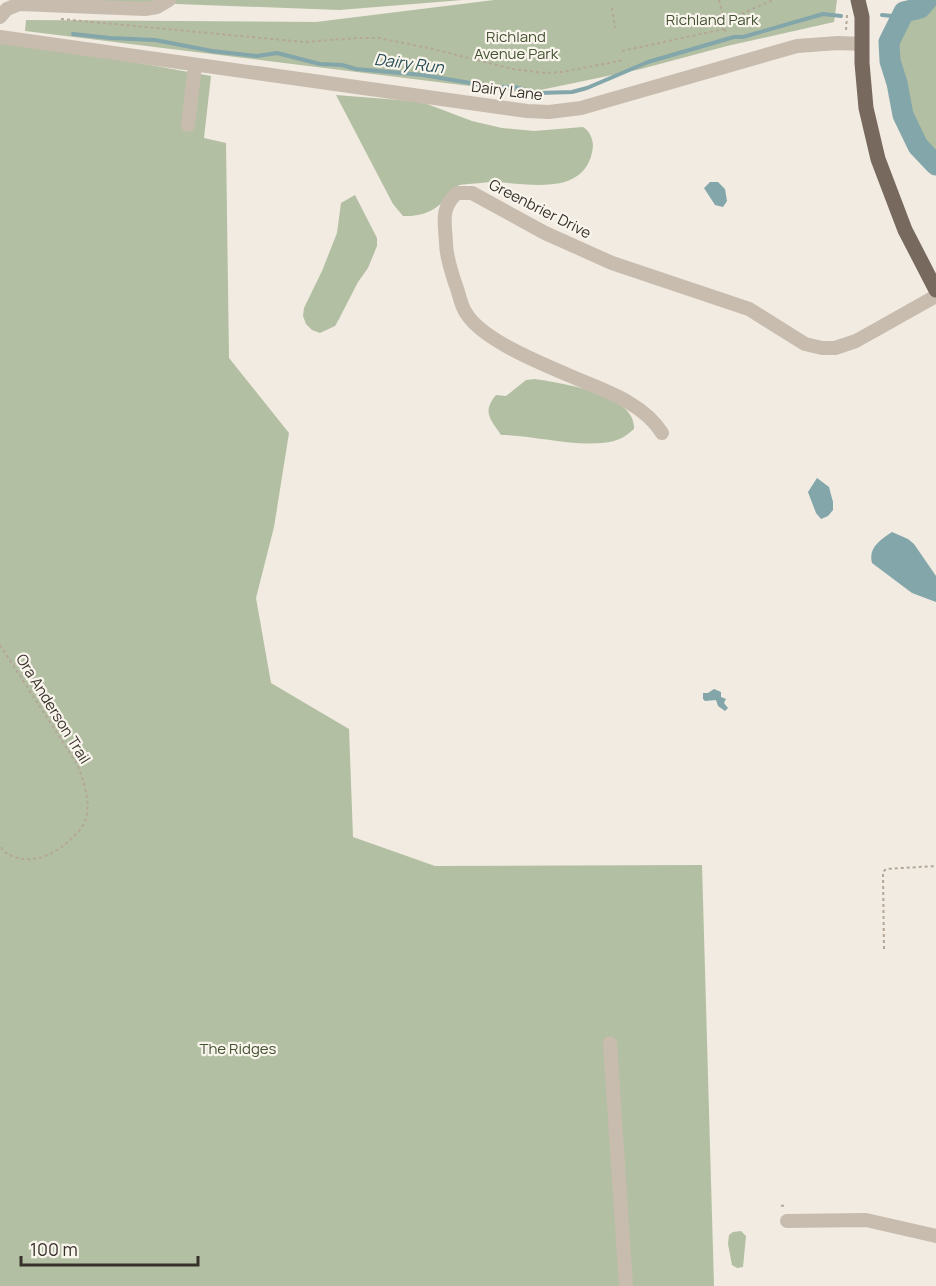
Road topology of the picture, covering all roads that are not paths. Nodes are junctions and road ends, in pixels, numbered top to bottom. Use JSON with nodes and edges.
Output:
{"nodes":[{"id":1,"x":8,"y":0,"type":"edge"},
{"id":2,"x":169,"y":0,"type":"edge"},
{"id":3,"x":858,"y":0,"type":"edge"},
{"id":4,"x":867,"y":0,"type":"edge"},
{"id":5,"x":0,"y":5,"type":"edge"},
{"id":6,"x":0,"y":17,"type":"edge"},
{"id":7,"x":862,"y":17,"type":"junction"},
{"id":8,"x":0,"y":37,"type":"edge"},
{"id":9,"x":862,"y":44,"type":"junction"},
{"id":10,"x":195,"y":66,"type":"junction"},
{"id":11,"x":188,"y":125,"type":"dead end"},
{"id":12,"x":936,"y":290,"type":"edge"},
{"id":13,"x":936,"y":296,"type":"edge"},
{"id":14,"x":662,"y":433,"type":"dead end"},
{"id":15,"x":610,"y":1043,"type":"dead end"},
{"id":16,"x":787,"y":1221,"type":"dead end"},
{"id":17,"x":936,"y":1236,"type":"edge"},
{"id":18,"x":626,"y":1286,"type":"edge"}],
"edges":[{"from":1,"to":5,"type":"street"},
{"from":2,"to":6,"type":"street"},
{"from":3,"to":7,"type":"main road"},
{"from":4,"to":7,"type":"main road"},
{"from":7,"to":9,"type":"main road"},
{"from":8,"to":10,"type":"street","name":"Dairy Lane"},
{"from":9,"to":10,"type":"street","name":"Dairy Lane"},
{"from":9,"to":12,"type":"main road"},
{"from":10,"to":11,"type":"street"},
{"from":13,"to":14,"type":"street","name":"Greenbrier Drive"},
{"from":15,"to":18,"type":"street"},
{"from":16,"to":17,"type":"street"}]}
